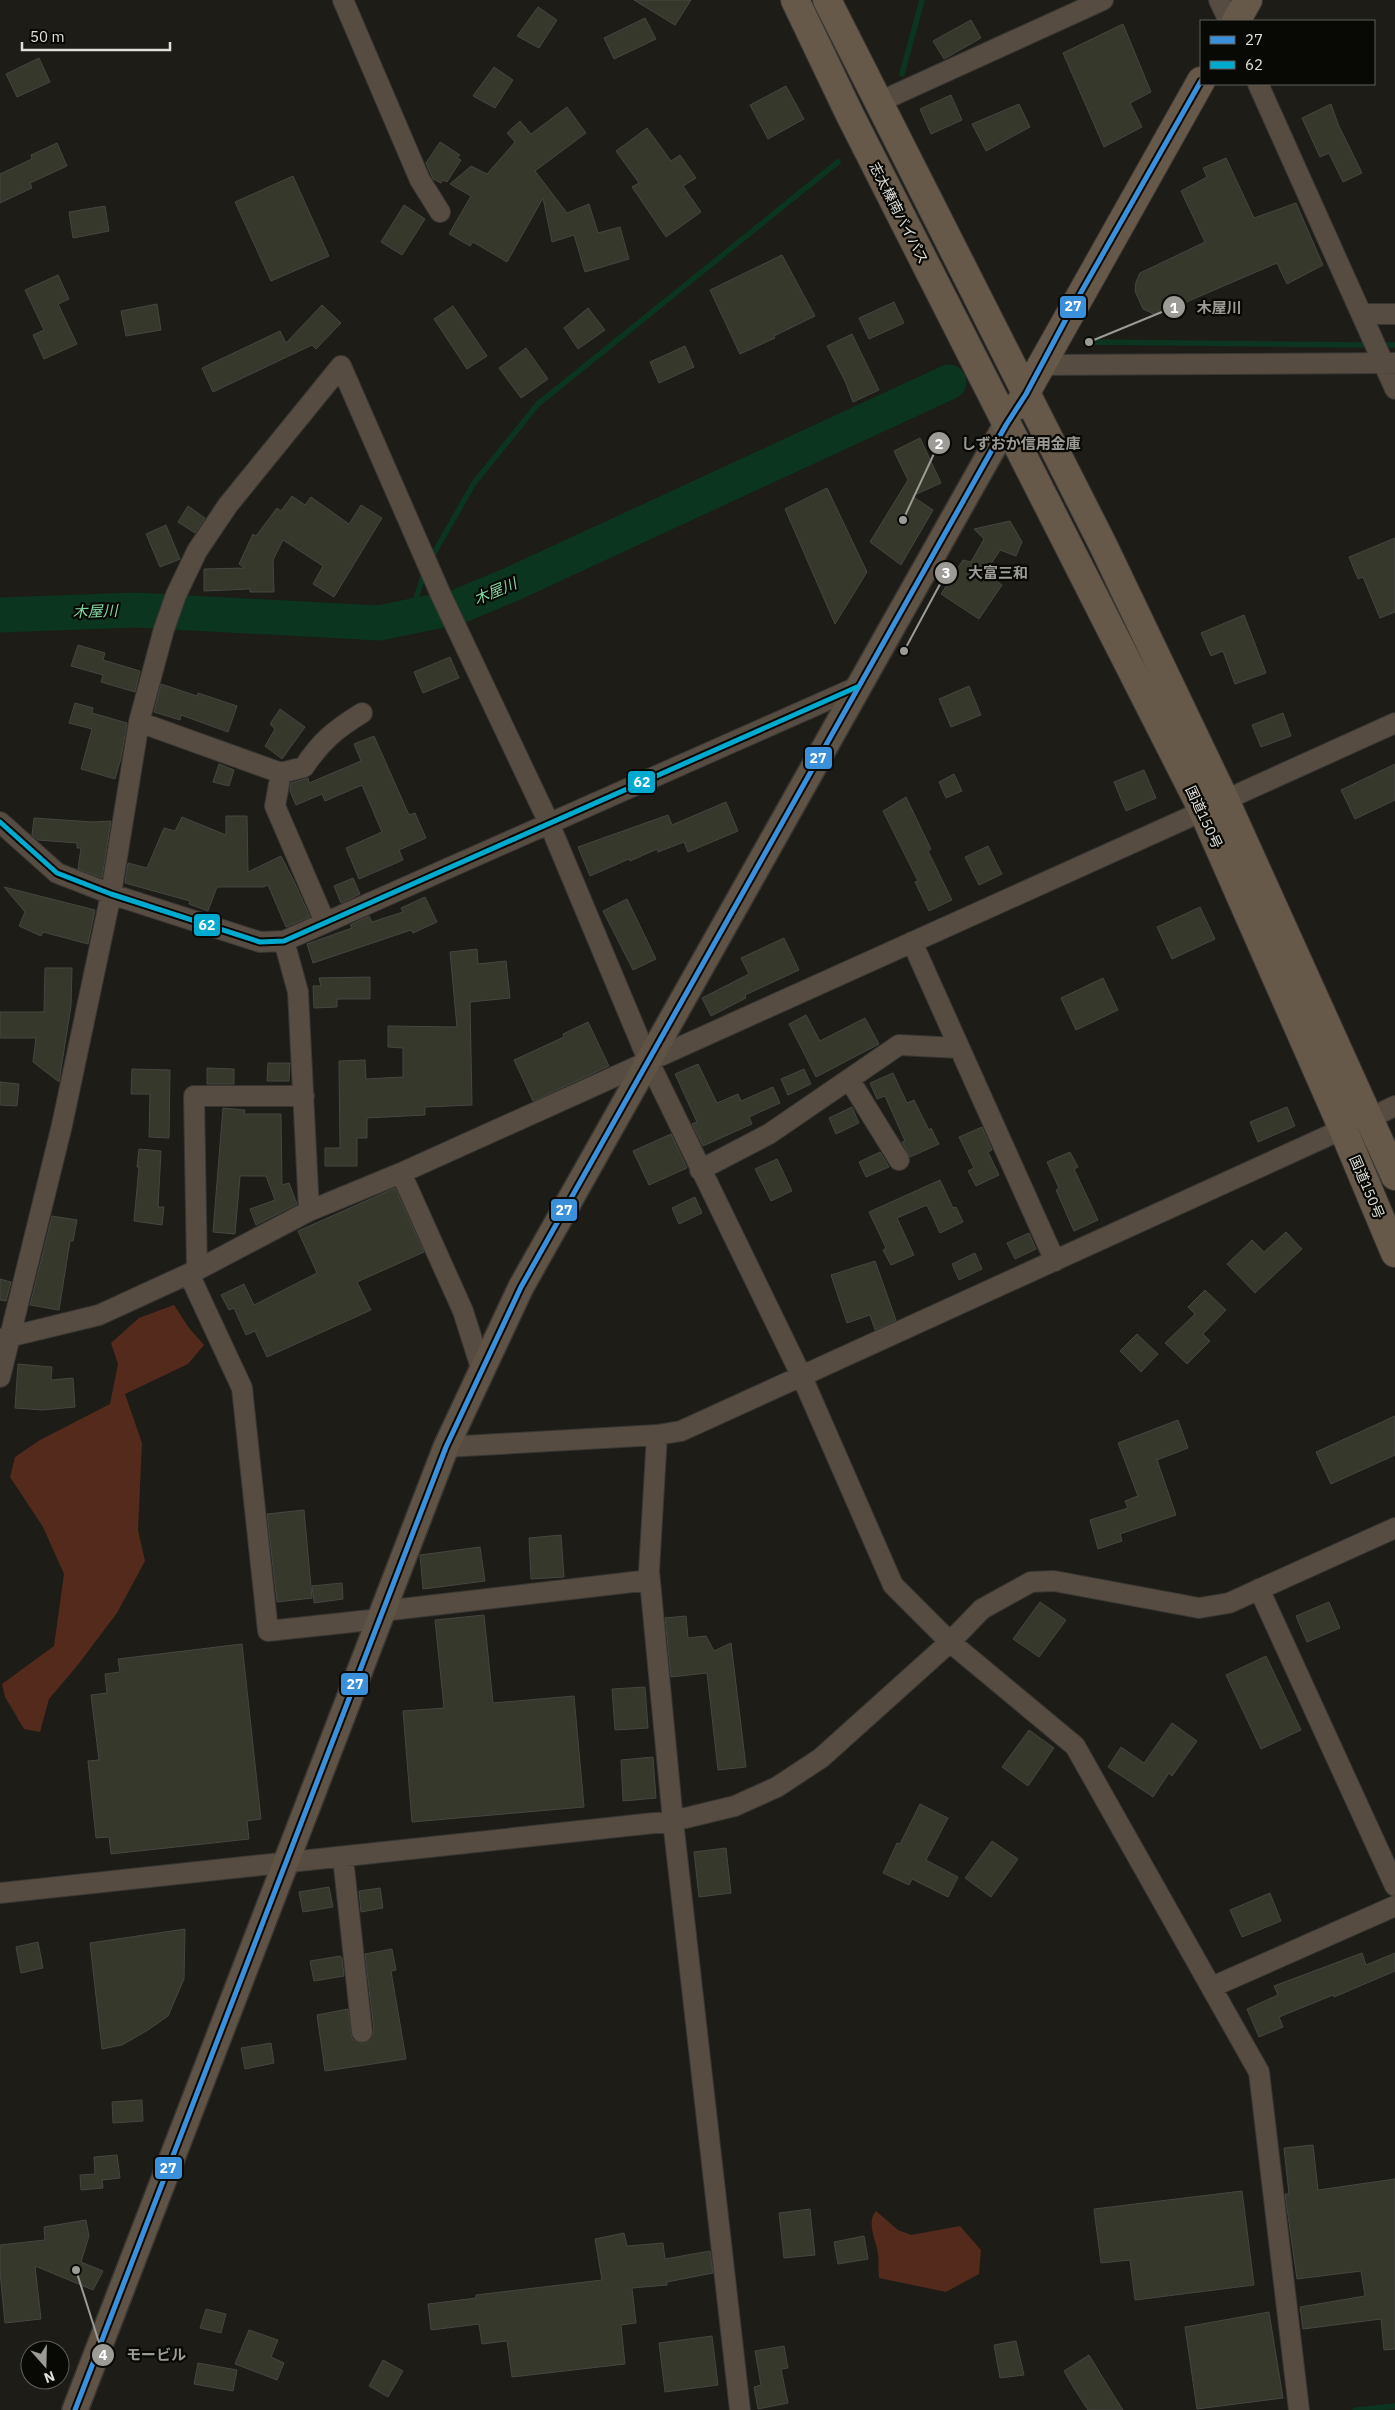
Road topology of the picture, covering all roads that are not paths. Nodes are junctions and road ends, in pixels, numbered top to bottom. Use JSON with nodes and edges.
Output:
{"nodes":[{"id":1,"x":343,"y":0,"type":"edge"},
{"id":2,"x":794,"y":0,"type":"edge"},
{"id":3,"x":827,"y":0,"type":"edge"},
{"id":4,"x":1103,"y":0,"type":"edge"},
{"id":5,"x":1219,"y":0,"type":"edge"},
{"id":6,"x":1248,"y":0,"type":"edge"},
{"id":7,"x":1229,"y":20,"type":"edge"},
{"id":8,"x":1237,"y":20,"type":"edge"},
{"id":9,"x":1200,"y":83,"type":"edge"},
{"id":10,"x":1258,"y":85,"type":"edge"},
{"id":11,"x":879,"y":102,"type":"junction"},
{"id":12,"x":440,"y":212,"type":"dead end"},
{"id":13,"x":1363,"y":314,"type":"junction"},
{"id":14,"x":1395,"y":314,"type":"edge"},
{"id":15,"x":1389,"y":363,"type":"edge"},
{"id":16,"x":1040,"y":365,"type":"junction"},
{"id":17,"x":1395,"y":389,"type":"edge"},
{"id":18,"x":1026,"y":394,"type":"junction"},
{"id":19,"x":1006,"y":425,"type":"junction"},
{"id":20,"x":857,"y":687,"type":"junction"},
{"id":21,"x":362,"y":712,"type":"dead end"},
{"id":22,"x":139,"y":722,"type":"junction"},
{"id":23,"x":1395,"y":723,"type":"edge"},
{"id":24,"x":281,"y":774,"type":"junction"},
{"id":25,"x":1214,"y":806,"type":"junction"},
{"id":26,"x":0,"y":822,"type":"edge"},
{"id":27,"x":549,"y":824,"type":"junction"},
{"id":28,"x":111,"y":894,"type":"junction"},
{"id":29,"x":326,"y":922,"type":"junction"},
{"id":30,"x":284,"y":941,"type":"junction"},
{"id":31,"x":912,"y":942,"type":"junction"},
{"id":32,"x":959,"y":1048,"type":"junction"},
{"id":33,"x":648,"y":1060,"type":"junction"},
{"id":34,"x":849,"y":1079,"type":"junction"},
{"id":35,"x":304,"y":1096,"type":"junction"},
{"id":36,"x":1395,"y":1106,"type":"edge"},
{"id":37,"x":1370,"y":1118,"type":"junction"},
{"id":38,"x":1343,"y":1129,"type":"junction"},
{"id":39,"x":900,"y":1160,"type":"dead end"},
{"id":40,"x":700,"y":1170,"type":"junction"},
{"id":41,"x":401,"y":1173,"type":"junction"},
{"id":42,"x":1395,"y":1176,"type":"edge"},
{"id":43,"x":309,"y":1211,"type":"junction"},
{"id":44,"x":1395,"y":1253,"type":"edge"},
{"id":45,"x":1055,"y":1261,"type":"junction"},
{"id":46,"x":193,"y":1272,"type":"junction"},
{"id":47,"x":5,"y":1339,"type":"edge"},
{"id":48,"x":482,"y":1371,"type":"junction"},
{"id":49,"x":0,"y":1377,"type":"edge"},
{"id":50,"x":802,"y":1377,"type":"junction"},
{"id":51,"x":656,"y":1435,"type":"junction"},
{"id":52,"x":446,"y":1447,"type":"junction"},
{"id":53,"x":1395,"y":1528,"type":"edge"},
{"id":54,"x":650,"y":1580,"type":"junction"},
{"id":55,"x":1259,"y":1589,"type":"junction"},
{"id":56,"x":382,"y":1615,"type":"junction"},
{"id":57,"x":950,"y":1642,"type":"junction"},
{"id":58,"x":673,"y":1822,"type":"junction"},
{"id":59,"x":343,"y":1858,"type":"junction"},
{"id":60,"x":287,"y":1864,"type":"junction"},
{"id":61,"x":1395,"y":1886,"type":"edge"},
{"id":62,"x":0,"y":1893,"type":"edge"},
{"id":63,"x":1395,"y":1906,"type":"edge"},
{"id":64,"x":1212,"y":1987,"type":"junction"},
{"id":65,"x":362,"y":2032,"type":"dead end"},
{"id":66,"x":75,"y":2410,"type":"edge"},
{"id":67,"x":740,"y":2410,"type":"edge"},
{"id":68,"x":1299,"y":2410,"type":"edge"}],
"edges":[{"from":1,"to":12,"type":"street"},
{"from":2,"to":19,"type":"highway","name":"志太榛南バイパス"},
{"from":3,"to":11,"type":"highway"},
{"from":4,"to":11,"type":"street"},
{"from":5,"to":7,"type":"street"},
{"from":6,"to":8,"type":"highway"},
{"from":9,"to":16,"type":"highway"},
{"from":10,"to":13,"type":"street"},
{"from":11,"to":18,"type":"highway"},
{"from":13,"to":14,"type":"street"},
{"from":13,"to":15,"type":"street"},
{"from":15,"to":16,"type":"street"},
{"from":15,"to":17,"type":"street"},
{"from":16,"to":18,"type":"highway"},
{"from":18,"to":19,"type":"highway"},
{"from":18,"to":25,"type":"highway","name":"国道150号"},
{"from":19,"to":20,"type":"main road"},
{"from":19,"to":25,"type":"highway","name":"国道150号"},
{"from":20,"to":27,"type":"street"},
{"from":20,"to":33,"type":"main road"},
{"from":21,"to":24,"type":"street"},
{"from":22,"to":24,"type":"street"},
{"from":22,"to":27,"type":"street"},
{"from":22,"to":28,"type":"street"},
{"from":23,"to":25,"type":"street"},
{"from":24,"to":29,"type":"street"},
{"from":25,"to":31,"type":"street"},
{"from":25,"to":37,"type":"highway","name":"国道150号"},
{"from":25,"to":38,"type":"highway","name":"国道150号"},
{"from":26,"to":28,"type":"street"},
{"from":27,"to":29,"type":"street"},
{"from":27,"to":33,"type":"street"},
{"from":28,"to":30,"type":"street"},
{"from":28,"to":47,"type":"street"},
{"from":29,"to":30,"type":"street"},
{"from":30,"to":35,"type":"street"},
{"from":31,"to":32,"type":"street"},
{"from":31,"to":33,"type":"street"},
{"from":32,"to":34,"type":"street"},
{"from":32,"to":45,"type":"street"},
{"from":33,"to":40,"type":"street"},
{"from":33,"to":41,"type":"street"},
{"from":33,"to":48,"type":"main road"},
{"from":34,"to":39,"type":"street"},
{"from":34,"to":40,"type":"street"},
{"from":35,"to":43,"type":"street"},
{"from":35,"to":46,"type":"street"},
{"from":36,"to":37,"type":"street"},
{"from":37,"to":42,"type":"highway","name":"国道150号"},
{"from":38,"to":44,"type":"highway","name":"国道150号"},
{"from":38,"to":45,"type":"street"},
{"from":40,"to":50,"type":"street"},
{"from":41,"to":43,"type":"street"},
{"from":41,"to":48,"type":"street"},
{"from":43,"to":46,"type":"street"},
{"from":45,"to":50,"type":"street"},
{"from":46,"to":47,"type":"street"},
{"from":46,"to":56,"type":"street"},
{"from":47,"to":49,"type":"street"},
{"from":48,"to":52,"type":"main road"},
{"from":50,"to":51,"type":"street"},
{"from":50,"to":57,"type":"street"},
{"from":51,"to":52,"type":"street"},
{"from":51,"to":54,"type":"street"},
{"from":52,"to":56,"type":"main road"},
{"from":53,"to":55,"type":"street"},
{"from":54,"to":56,"type":"street"},
{"from":54,"to":58,"type":"street"},
{"from":55,"to":57,"type":"street"},
{"from":55,"to":61,"type":"street"},
{"from":56,"to":60,"type":"main road"},
{"from":57,"to":58,"type":"street"},
{"from":57,"to":64,"type":"street"},
{"from":58,"to":59,"type":"street"},
{"from":58,"to":67,"type":"street"},
{"from":59,"to":60,"type":"street"},
{"from":59,"to":65,"type":"street"},
{"from":60,"to":62,"type":"street"},
{"from":60,"to":66,"type":"main road"},
{"from":63,"to":64,"type":"street"},
{"from":64,"to":68,"type":"street"}]}
